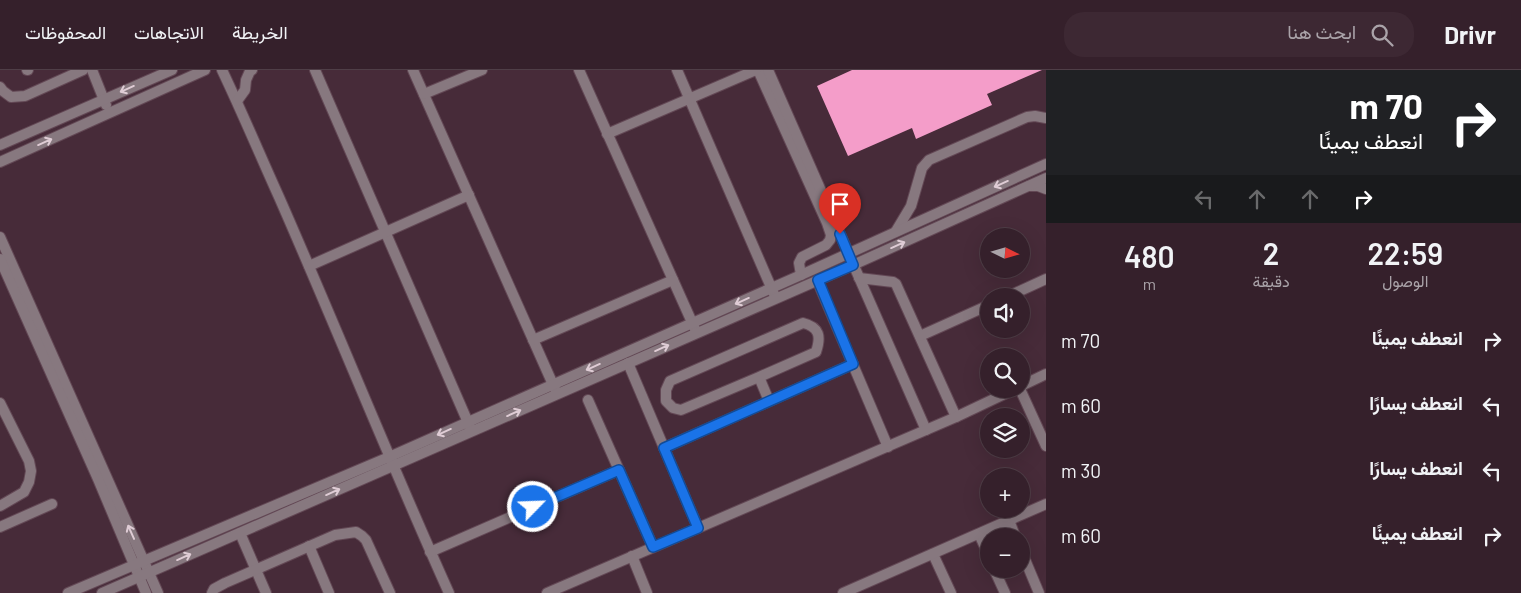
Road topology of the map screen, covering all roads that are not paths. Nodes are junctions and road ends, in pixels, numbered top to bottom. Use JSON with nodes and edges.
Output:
{"nodes":[{"id":1,"x":82,"y":70,"type":"edge"},
{"id":2,"x":92,"y":70,"type":"edge"},
{"id":3,"x":172,"y":70,"type":"edge"},
{"id":4,"x":205,"y":70,"type":"edge"},
{"id":5,"x":222,"y":70,"type":"edge"},
{"id":6,"x":252,"y":70,"type":"edge"},
{"id":7,"x":315,"y":70,"type":"edge"},
{"id":8,"x":413,"y":70,"type":"edge"},
{"id":9,"x":482,"y":70,"type":"edge"},
{"id":10,"x":579,"y":70,"type":"edge"},
{"id":11,"x":677,"y":70,"type":"edge"},
{"id":12,"x":757,"y":70,"type":"edge"},
{"id":13,"x":768,"y":70,"type":"edge"},
{"id":14,"x":0,"y":87,"type":"edge"},
{"id":15,"x":424,"y":94,"type":"junction"},
{"id":16,"x":690,"y":98,"type":"junction"},
{"id":17,"x":104,"y":100,"type":"junction"},
{"id":18,"x":237,"y":101,"type":"junction"},
{"id":19,"x":108,"y":113,"type":"junction"},
{"id":20,"x":1046,"y":118,"type":"edge"},
{"id":21,"x":607,"y":134,"type":"junction"},
{"id":22,"x":0,"y":145,"type":"edge"},
{"id":23,"x":0,"y":162,"type":"edge"},
{"id":24,"x":1046,"y":164,"type":"edge"},
{"id":25,"x":1046,"y":178,"type":"edge"},
{"id":26,"x":1028,"y":186,"type":"junction"},
{"id":27,"x":1046,"y":189,"type":"edge"},
{"id":28,"x":469,"y":195,"type":"junction"},
{"id":29,"x":896,"y":231,"type":"junction"},
{"id":30,"x":385,"y":233,"type":"junction"},
{"id":31,"x":0,"y":237,"type":"edge"},
{"id":32,"x":848,"y":252,"type":"junction"},
{"id":33,"x":0,"y":259,"type":"edge"},
{"id":34,"x":853,"y":265,"type":"junction"},
{"id":35,"x":309,"y":266,"type":"junction"},
{"id":36,"x":801,"y":275,"type":"junction"},
{"id":37,"x":859,"y":278,"type":"junction"},
{"id":38,"x":673,"y":280,"type":"junction"},
{"id":39,"x":818,"y":280,"type":"junction"},
{"id":40,"x":1046,"y":280,"type":"edge"},
{"id":41,"x":1028,"y":288,"type":"edge"},
{"id":42,"x":774,"y":293,"type":"junction"},
{"id":43,"x":980,"y":309,"type":"edge"},
{"id":44,"x":694,"y":328,"type":"junction"},
{"id":45,"x":920,"y":336,"type":"junction"},
{"id":46,"x":533,"y":340,"type":"junction"},
{"id":47,"x":628,"y":363,"type":"junction"},
{"id":48,"x":853,"y":364,"type":"junction"},
{"id":49,"x":1046,"y":374,"type":"edge"},
{"id":50,"x":759,"y":377,"type":"junction"},
{"id":51,"x":1030,"y":382,"type":"edge"},
{"id":52,"x":555,"y":389,"type":"junction"},
{"id":53,"x":996,"y":398,"type":"edge"},
{"id":54,"x":1026,"y":398,"type":"edge"},
{"id":55,"x":588,"y":400,"type":"dead end"},
{"id":56,"x":769,"y":401,"type":"junction"},
{"id":57,"x":0,"y":403,"type":"edge"},
{"id":58,"x":956,"y":417,"type":"junction"},
{"id":59,"x":470,"y":427,"type":"junction"},
{"id":60,"x":926,"y":430,"type":"junction"},
{"id":61,"x":1046,"y":446,"type":"edge"},
{"id":62,"x":888,"y":447,"type":"junction"},
{"id":63,"x":664,"y":448,"type":"junction"},
{"id":64,"x":391,"y":461,"type":"junction"},
{"id":65,"x":619,"y":470,"type":"junction"},
{"id":66,"x":52,"y":504,"type":"dead end"},
{"id":67,"x":1046,"y":504,"type":"edge"},
{"id":68,"x":0,"y":506,"type":"edge"},
{"id":69,"x":1009,"y":520,"type":"junction"},
{"id":70,"x":0,"y":527,"type":"edge"},
{"id":71,"x":698,"y":528,"type":"junction"},
{"id":72,"x":1012,"y":528,"type":"edge"},
{"id":73,"x":240,"y":533,"type":"junction"},
{"id":74,"x":979,"y":534,"type":"joint"},
{"id":75,"x":309,"y":546,"type":"junction"},
{"id":76,"x":653,"y":547,"type":"junction"},
{"id":77,"x":430,"y":552,"type":"junction"},
{"id":78,"x":933,"y":554,"type":"junction"},
{"id":79,"x":632,"y":556,"type":"junction"},
{"id":80,"x":139,"y":562,"type":"junction"},
{"id":81,"x":256,"y":569,"type":"junction"},
{"id":82,"x":1030,"y":572,"type":"edge"},
{"id":83,"x":144,"y":575,"type":"junction"},
{"id":84,"x":998,"y":578,"type":"edge"},
{"id":85,"x":563,"y":590,"type":"edge"},
{"id":86,"x":68,"y":593,"type":"edge"},
{"id":87,"x":102,"y":593,"type":"edge"},
{"id":88,"x":146,"y":593,"type":"edge"},
{"id":89,"x":158,"y":593,"type":"edge"},
{"id":90,"x":212,"y":593,"type":"edge"},
{"id":91,"x":266,"y":593,"type":"edge"},
{"id":92,"x":329,"y":593,"type":"edge"},
{"id":93,"x":390,"y":593,"type":"edge"},
{"id":94,"x":449,"y":593,"type":"edge"},
{"id":95,"x":547,"y":593,"type":"edge"},
{"id":96,"x":647,"y":593,"type":"edge"},
{"id":97,"x":843,"y":593,"type":"edge"},
{"id":98,"x":951,"y":593,"type":"edge"},
{"id":99,"x":1005,"y":593,"type":"edge"},
{"id":100,"x":1039,"y":593,"type":"edge"}],
"edges":[{"from":1,"to":14,"type":"lane"},
{"from":2,"to":17,"type":"lane"},
{"from":3,"to":17,"type":"lane","one_way":true},
{"from":4,"to":19,"type":"lane"},
{"from":5,"to":18,"type":"lane"},
{"from":6,"to":18,"type":"lane"},
{"from":7,"to":30,"type":"lane"},
{"from":8,"to":15,"type":"lane"},
{"from":9,"to":15,"type":"lane"},
{"from":10,"to":21,"type":"lane"},
{"from":11,"to":16,"type":"lane"},
{"from":12,"to":16,"type":"lane"},
{"from":12,"to":36,"type":"lane"},
{"from":13,"to":32,"type":"lane"},
{"from":15,"to":28,"type":"lane"},
{"from":16,"to":21,"type":"lane"},
{"from":16,"to":42,"type":"lane"},
{"from":17,"to":19,"type":"lane"},
{"from":17,"to":22,"type":"lane"},
{"from":18,"to":35,"type":"lane"},
{"from":23,"to":19,"type":"lane","one_way":true},
{"from":20,"to":29,"type":"lane"},
{"from":21,"to":38,"type":"lane"},
{"from":24,"to":29,"type":"lane","one_way":true},
{"from":25,"to":26,"type":"lane"},
{"from":26,"to":27,"type":"lane"},
{"from":34,"to":26,"type":"lane","one_way":true},
{"from":28,"to":30,"type":"lane"},
{"from":28,"to":46,"type":"lane"},
{"from":29,"to":32,"type":"lane"},
{"from":30,"to":35,"type":"lane"},
{"from":30,"to":59,"type":"lane"},
{"from":80,"to":31,"type":"lane","one_way":true},
{"from":32,"to":34,"type":"lane"},
{"from":32,"to":36,"type":"lane"},
{"from":33,"to":80,"type":"lane"},
{"from":34,"to":37,"type":"lane"},
{"from":34,"to":39,"type":"lane"},
{"from":35,"to":64,"type":"lane"},
{"from":36,"to":42,"type":"lane"},
{"from":37,"to":45,"type":"lane"},
{"from":37,"to":60,"type":"lane"},
{"from":38,"to":44,"type":"lane"},
{"from":38,"to":46,"type":"lane"},
{"from":39,"to":42,"type":"lane"},
{"from":39,"to":48,"type":"lane"},
{"from":40,"to":41,"type":"lane"},
{"from":42,"to":44,"type":"lane"},
{"from":43,"to":45,"type":"lane"},
{"from":47,"to":44,"type":"lane","one_way":true},
{"from":44,"to":52,"type":"lane","one_way":true},
{"from":45,"to":58,"type":"lane"},
{"from":46,"to":52,"type":"lane"},
{"from":47,"to":52,"type":"lane"},
{"from":47,"to":63,"type":"lane"},
{"from":48,"to":56,"type":"lane"},
{"from":48,"to":62,"type":"lane"},
{"from":49,"to":51,"type":"lane"},
{"from":50,"to":50,"type":"lane"},
{"from":50,"to":56,"type":"lane"},
{"from":52,"to":59,"type":"lane"},
{"from":53,"to":58,"type":"lane"},
{"from":54,"to":61,"type":"lane"},
{"from":55,"to":65,"type":"lane"},
{"from":56,"to":63,"type":"lane"},
{"from":57,"to":68,"type":"lane"},
{"from":58,"to":60,"type":"lane"},
{"from":59,"to":64,"type":"lane"},
{"from":60,"to":62,"type":"lane"},
{"from":62,"to":71,"type":"lane"},
{"from":63,"to":71,"type":"lane"},
{"from":73,"to":64,"type":"lane","one_way":true},
{"from":64,"to":77,"type":"lane"},
{"from":64,"to":80,"type":"lane"},
{"from":65,"to":76,"type":"lane"},
{"from":65,"to":77,"type":"lane"},
{"from":66,"to":70,"type":"lane"},
{"from":67,"to":69,"type":"lane"},
{"from":69,"to":72,"type":"lane"},
{"from":69,"to":74,"type":"lane"},
{"from":71,"to":76,"type":"lane"},
{"from":73,"to":81,"type":"lane"},
{"from":83,"to":73,"type":"lane","one_way":true},
{"from":74,"to":78,"type":"lane"},
{"from":75,"to":81,"type":"lane"},
{"from":75,"to":92,"type":"lane"},
{"from":75,"to":93,"type":"lane"},
{"from":76,"to":79,"type":"lane"},
{"from":77,"to":94,"type":"lane"},
{"from":78,"to":97,"type":"lane"},
{"from":78,"to":98,"type":"lane"},
{"from":79,"to":85,"type":"lane"},
{"from":79,"to":96,"type":"lane"},
{"from":80,"to":83,"type":"lane"},
{"from":80,"to":86,"type":"lane"},
{"from":81,"to":90,"type":"lane"},
{"from":81,"to":91,"type":"lane"},
{"from":82,"to":100,"type":"lane"},
{"from":83,"to":87,"type":"lane"},
{"from":83,"to":88,"type":"lane"},
{"from":83,"to":89,"type":"lane"},
{"from":84,"to":99,"type":"lane"},
{"from":85,"to":95,"type":"lane"}]}
